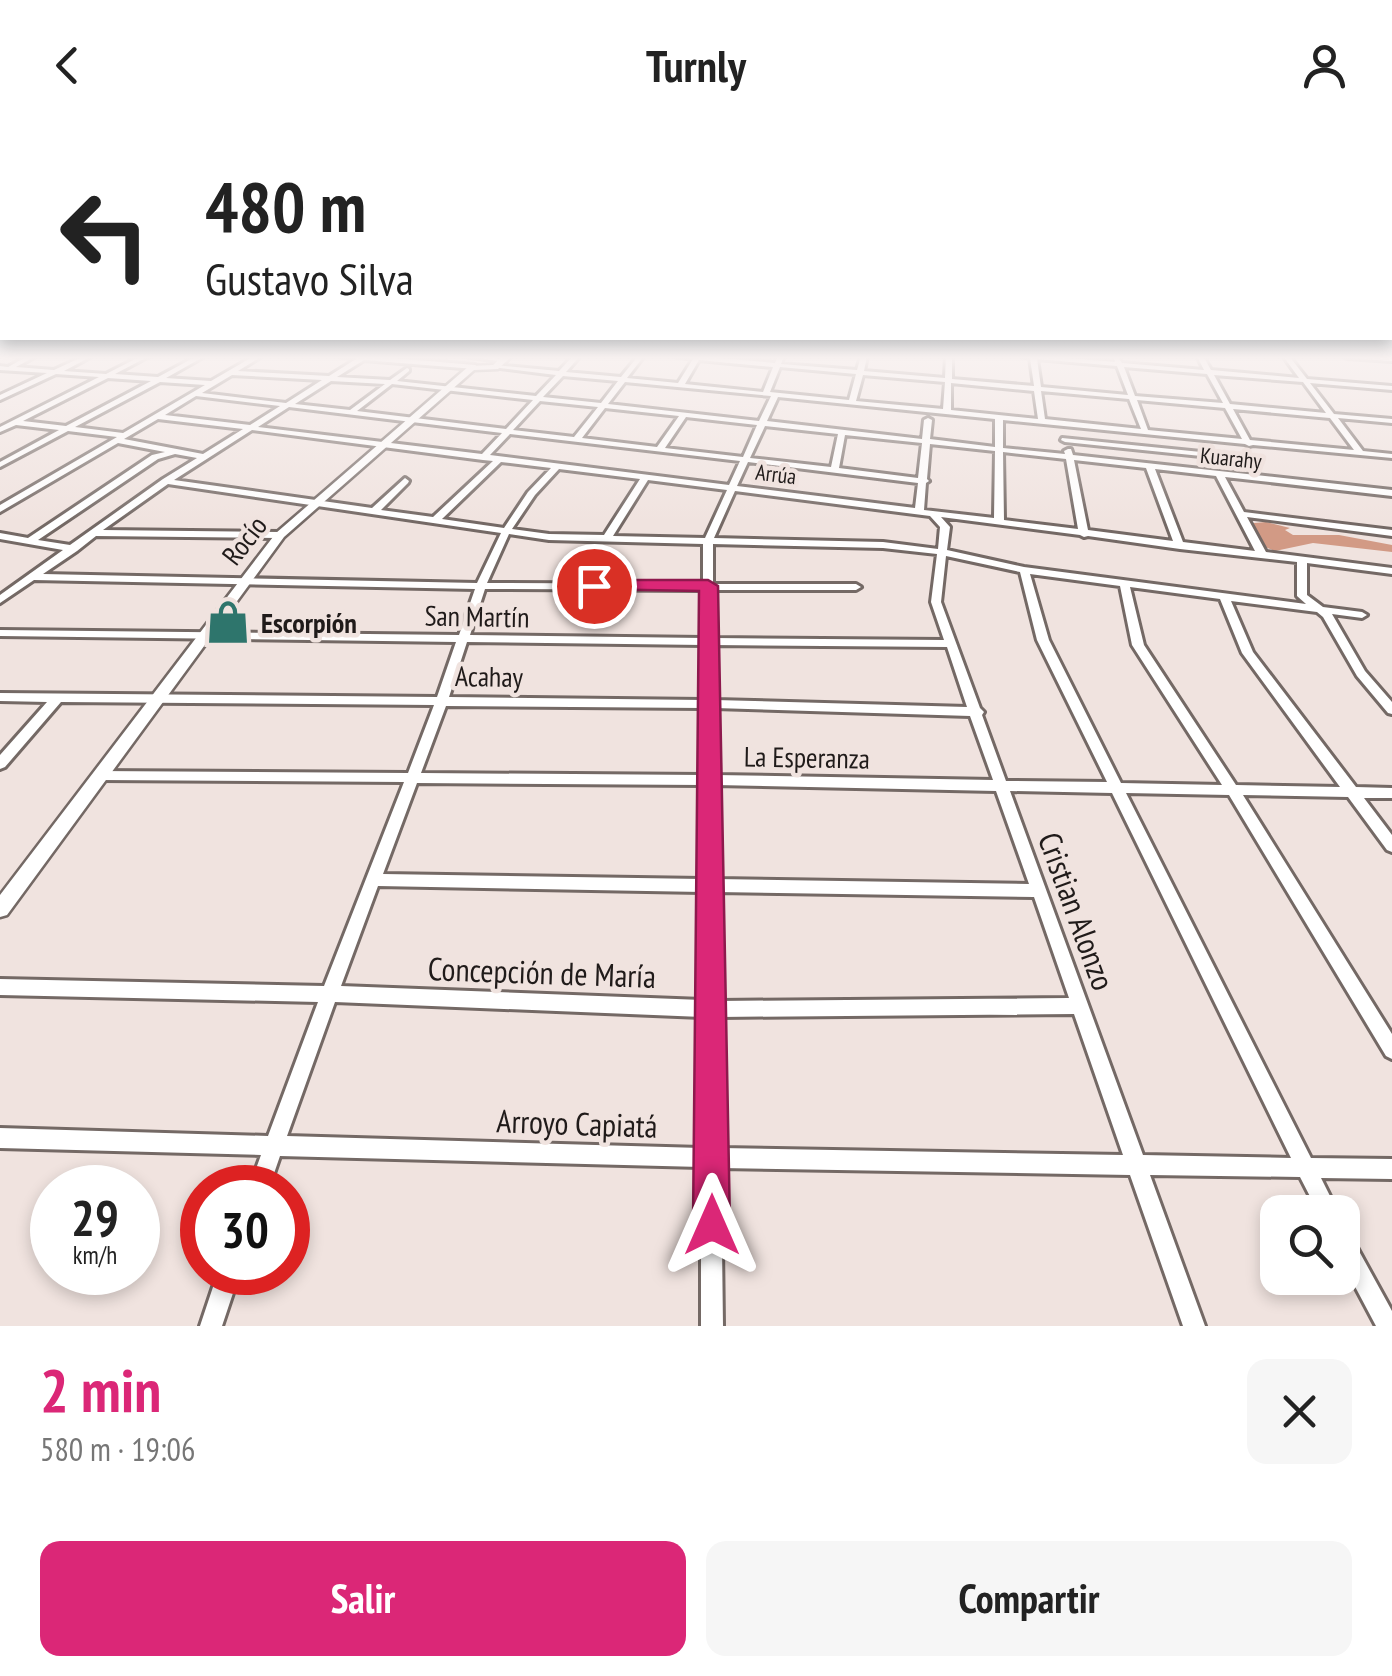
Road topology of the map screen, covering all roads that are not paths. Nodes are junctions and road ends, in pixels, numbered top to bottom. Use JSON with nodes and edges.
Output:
{"nodes":[{"id":1,"x":35,"y":412,"type":"edge"},
{"id":2,"x":99,"y":412,"type":"edge"},
{"id":3,"x":163,"y":412,"type":"edge"},
{"id":4,"x":273,"y":412,"type":"edge"},
{"id":5,"x":353,"y":412,"type":"edge"},
{"id":6,"x":419,"y":412,"type":"edge"},
{"id":7,"x":524,"y":412,"type":"edge"},
{"id":8,"x":598,"y":412,"type":"edge"},
{"id":9,"x":655,"y":412,"type":"edge"},
{"id":10,"x":764,"y":412,"type":"edge"},
{"id":11,"x":935,"y":412,"type":"edge"},
{"id":12,"x":1040,"y":412,"type":"edge"},
{"id":13,"x":1138,"y":412,"type":"edge"},
{"id":14,"x":1230,"y":412,"type":"edge"},
{"id":15,"x":1288,"y":412,"type":"edge"},
{"id":16,"x":1329,"y":412,"type":"edge"},
{"id":17,"x":948,"y":413,"type":"joint"},
{"id":18,"x":684,"y":415,"type":"junction"},
{"id":19,"x":156,"y":416,"type":"junction"},
{"id":20,"x":1332,"y":416,"type":"junction"},
{"id":21,"x":999,"y":418,"type":"junction"},
{"id":22,"x":0,"y":420,"type":"edge"},
{"id":23,"x":409,"y":420,"type":"junction"},
{"id":24,"x":928,"y":420,"type":"dead end"},
{"id":25,"x":1392,"y":421,"type":"edge"},
{"id":26,"x":15,"y":422,"type":"junction"},
{"id":27,"x":1042,"y":422,"type":"junction"},
{"id":28,"x":763,"y":424,"type":"junction"},
{"id":29,"x":1061,"y":424,"type":"junction"},
{"id":30,"x":248,"y":428,"type":"junction"},
{"id":31,"x":67,"y":429,"type":"junction"},
{"id":32,"x":0,"y":430,"type":"edge"},
{"id":33,"x":506,"y":432,"type":"junction"},
{"id":34,"x":842,"y":432,"type":"junction"},
{"id":35,"x":1146,"y":433,"type":"junction"},
{"id":36,"x":118,"y":438,"type":"junction"},
{"id":37,"x":576,"y":440,"type":"junction"},
{"id":38,"x":1065,"y":440,"type":"junction"},
{"id":39,"x":928,"y":442,"type":"junction"},
{"id":40,"x":1249,"y":444,"type":"junction"},
{"id":41,"x":379,"y":446,"type":"junction"},
{"id":42,"x":997,"y":449,"type":"junction"},
{"id":43,"x":659,"y":450,"type":"junction"},
{"id":44,"x":1361,"y":453,"type":"junction"},
{"id":45,"x":157,"y":454,"type":"junction"},
{"id":46,"x":1201,"y":454,"type":"dead end"},
{"id":47,"x":1392,"y":456,"type":"edge"},
{"id":48,"x":204,"y":457,"type":"junction"},
{"id":49,"x":482,"y":458,"type":"junction"},
{"id":50,"x":1069,"y":458,"type":"junction"},
{"id":51,"x":498,"y":460,"type":"junction"},
{"id":52,"x":746,"y":460,"type":"junction"},
{"id":53,"x":0,"y":464,"type":"edge"},
{"id":54,"x":1147,"y":466,"type":"junction"},
{"id":55,"x":556,"y":467,"type":"junction"},
{"id":56,"x":834,"y":470,"type":"junction"},
{"id":57,"x":1219,"y":474,"type":"junction"},
{"id":58,"x":645,"y":478,"type":"junction"},
{"id":59,"x":406,"y":481,"type":"dead end"},
{"id":60,"x":925,"y":481,"type":"junction"},
{"id":61,"x":166,"y":482,"type":"junction"},
{"id":62,"x":734,"y":489,"type":"junction"},
{"id":63,"x":1392,"y":492,"type":"edge"},
{"id":64,"x":312,"y":504,"type":"junction"},
{"id":65,"x":0,"y":508,"type":"edge"},
{"id":66,"x":373,"y":512,"type":"junction"},
{"id":67,"x":926,"y":514,"type":"junction"},
{"id":68,"x":1240,"y":514,"type":"junction"},
{"id":69,"x":434,"y":521,"type":"junction"},
{"id":70,"x":999,"y":523,"type":"junction"},
{"id":71,"x":504,"y":530,"type":"junction"},
{"id":72,"x":95,"y":533,"type":"junction"},
{"id":73,"x":1392,"y":533,"type":"edge"},
{"id":74,"x":1084,"y":534,"type":"junction"},
{"id":75,"x":280,"y":535,"type":"junction"},
{"id":76,"x":0,"y":536,"type":"edge"},
{"id":77,"x":608,"y":537,"type":"junction"},
{"id":78,"x":30,"y":541,"type":"junction"},
{"id":79,"x":708,"y":541,"type":"junction"},
{"id":80,"x":1176,"y":545,"type":"junction"},
{"id":81,"x":74,"y":549,"type":"junction"},
{"id":82,"x":944,"y":553,"type":"junction"},
{"id":83,"x":1263,"y":556,"type":"junction"},
{"id":84,"x":1302,"y":561,"type":"junction"},
{"id":85,"x":1024,"y":570,"type":"junction"},
{"id":86,"x":1392,"y":571,"type":"edge"},
{"id":87,"x":34,"y":577,"type":"junction"},
{"id":88,"x":247,"y":580,"type":"junction"},
{"id":89,"x":1128,"y":584,"type":"junction"},
{"id":90,"x":480,"y":586,"type":"junction"},
{"id":91,"x":708,"y":586,"type":"junction"},
{"id":92,"x":856,"y":587,"type":"dead end"},
{"id":93,"x":1224,"y":596,"type":"junction"},
{"id":94,"x":0,"y":600,"type":"edge"},
{"id":95,"x":1320,"y":609,"type":"junction"},
{"id":96,"x":1362,"y":615,"type":"dead end"},
{"id":97,"x":0,"y":633,"type":"edge"},
{"id":98,"x":206,"y":634,"type":"junction"},
{"id":99,"x":461,"y":638,"type":"junction"},
{"id":100,"x":709,"y":641,"type":"junction"},
{"id":101,"x":952,"y":644,"type":"junction"},
{"id":102,"x":0,"y":697,"type":"edge"},
{"id":103,"x":160,"y":697,"type":"junction"},
{"id":104,"x":57,"y":698,"type":"junction"},
{"id":105,"x":442,"y":700,"type":"junction"},
{"id":106,"x":709,"y":704,"type":"junction"},
{"id":107,"x":1392,"y":710,"type":"edge"},
{"id":108,"x":978,"y":712,"type":"junction"},
{"id":109,"x":0,"y":764,"type":"edge"},
{"id":110,"x":100,"y":775,"type":"junction"},
{"id":111,"x":412,"y":776,"type":"junction"},
{"id":112,"x":711,"y":780,"type":"junction"},
{"id":113,"x":1003,"y":786,"type":"junction"},
{"id":114,"x":1117,"y":788,"type":"junction"},
{"id":115,"x":1234,"y":792,"type":"junction"},
{"id":116,"x":1350,"y":793,"type":"junction"},
{"id":117,"x":1392,"y":793,"type":"edge"},
{"id":118,"x":1392,"y":846,"type":"edge"},
{"id":119,"x":372,"y":880,"type":"junction"},
{"id":120,"x":710,"y":884,"type":"junction"},
{"id":121,"x":1040,"y":891,"type":"junction"},
{"id":122,"x":0,"y":910,"type":"edge"},
{"id":123,"x":0,"y":986,"type":"edge"},
{"id":124,"x":330,"y":994,"type":"junction"},
{"id":125,"x":1081,"y":1006,"type":"junction"},
{"id":126,"x":710,"y":1009,"type":"junction"},
{"id":127,"x":1392,"y":1050,"type":"edge"},
{"id":128,"x":0,"y":1138,"type":"edge"},
{"id":129,"x":274,"y":1144,"type":"junction"},
{"id":130,"x":712,"y":1158,"type":"junction"},
{"id":131,"x":1136,"y":1164,"type":"junction"},
{"id":132,"x":267,"y":1165,"type":"edge"},
{"id":133,"x":1304,"y":1167,"type":"junction"},
{"id":134,"x":1392,"y":1169,"type":"edge"},
{"id":135,"x":1319,"y":1195,"type":"edge"},
{"id":136,"x":1360,"y":1274,"type":"edge"},
{"id":137,"x":222,"y":1295,"type":"edge"},
{"id":138,"x":211,"y":1326,"type":"edge"},
{"id":139,"x":712,"y":1326,"type":"edge"},
{"id":140,"x":1194,"y":1326,"type":"edge"},
{"id":141,"x":1388,"y":1326,"type":"edge"}],
"edges":[{"from":1,"to":26,"type":"street"},
{"from":2,"to":31,"type":"street"},
{"from":3,"to":19,"type":"street"},
{"from":4,"to":30,"type":"street"},
{"from":5,"to":23,"type":"street"},
{"from":6,"to":23,"type":"main road","name":"Rocío"},
{"from":7,"to":33,"type":"street"},
{"from":8,"to":37,"type":"street"},
{"from":9,"to":18,"type":"street","name":"Kuarahy"},
{"from":10,"to":28,"type":"street"},
{"from":11,"to":17,"type":"street"},
{"from":12,"to":27,"type":"street"},
{"from":13,"to":35,"type":"street"},
{"from":14,"to":40,"type":"street"},
{"from":15,"to":20,"type":"street"},
{"from":16,"to":20,"type":"street"},
{"from":17,"to":21,"type":"street"},
{"from":18,"to":28,"type":"street","name":"Kuarahy"},
{"from":18,"to":43,"type":"street"},
{"from":19,"to":30,"type":"street","name":"Arrúa"},
{"from":19,"to":36,"type":"street"},
{"from":20,"to":25,"type":"street"},
{"from":20,"to":44,"type":"street"},
{"from":21,"to":27,"type":"street"},
{"from":21,"to":42,"type":"street"},
{"from":22,"to":26,"type":"street"},
{"from":23,"to":33,"type":"street"},
{"from":23,"to":41,"type":"main road","name":"Rocío"},
{"from":24,"to":39,"type":"street"},
{"from":26,"to":31,"type":"street"},
{"from":26,"to":32,"type":"street"},
{"from":27,"to":29,"type":"street"},
{"from":28,"to":34,"type":"street","name":"Kuarahy"},
{"from":28,"to":52,"type":"street"},
{"from":29,"to":35,"type":"street"},
{"from":29,"to":38,"type":"street"},
{"from":30,"to":41,"type":"street","name":"Arrúa"},
{"from":30,"to":48,"type":"street"},
{"from":31,"to":36,"type":"street"},
{"from":31,"to":53,"type":"street"},
{"from":33,"to":37,"type":"street"},
{"from":33,"to":49,"type":"street"},
{"from":34,"to":39,"type":"street","name":"Kuarahy"},
{"from":34,"to":56,"type":"street"},
{"from":35,"to":40,"type":"street"},
{"from":36,"to":45,"type":"street"},
{"from":36,"to":65,"type":"street"},
{"from":37,"to":43,"type":"street"},
{"from":38,"to":46,"type":"street"},
{"from":38,"to":50,"type":"street"},
{"from":39,"to":42,"type":"street","name":"Kuarahy"},
{"from":39,"to":60,"type":"street"},
{"from":40,"to":44,"type":"street"},
{"from":41,"to":49,"type":"street","name":"Arrúa"},
{"from":41,"to":64,"type":"main road","name":"Rocío"},
{"from":42,"to":50,"type":"street","name":"Kuarahy"},
{"from":42,"to":70,"type":"street"},
{"from":43,"to":52,"type":"street"},
{"from":44,"to":47,"type":"street"},
{"from":45,"to":48,"type":"street"},
{"from":45,"to":78,"type":"street"},
{"from":48,"to":61,"type":"street"},
{"from":49,"to":51,"type":"street","name":"Arrúa"},
{"from":50,"to":54,"type":"street","name":"Kuarahy"},
{"from":50,"to":74,"type":"street"},
{"from":51,"to":55,"type":"street","name":"Arrúa"},
{"from":51,"to":69,"type":"street"},
{"from":52,"to":56,"type":"street"},
{"from":52,"to":62,"type":"street"},
{"from":54,"to":57,"type":"street","name":"Kuarahy"},
{"from":54,"to":80,"type":"street"},
{"from":55,"to":58,"type":"street","name":"Arrúa"},
{"from":55,"to":71,"type":"street"},
{"from":56,"to":60,"type":"street"},
{"from":57,"to":63,"type":"street","name":"Kuarahy"},
{"from":57,"to":68,"type":"street"},
{"from":58,"to":62,"type":"street","name":"Arrúa"},
{"from":58,"to":77,"type":"street"},
{"from":59,"to":66,"type":"street"},
{"from":60,"to":67,"type":"street"},
{"from":61,"to":64,"type":"street"},
{"from":61,"to":72,"type":"street"},
{"from":62,"to":67,"type":"street","name":"Arrúa"},
{"from":62,"to":79,"type":"street"},
{"from":64,"to":66,"type":"street"},
{"from":64,"to":75,"type":"main road","name":"Rocío"},
{"from":66,"to":69,"type":"street"},
{"from":67,"to":70,"type":"street","name":"Arrúa"},
{"from":67,"to":82,"type":"street","name":"Cristian Alonzo"},
{"from":68,"to":73,"type":"street"},
{"from":68,"to":83,"type":"street"},
{"from":69,"to":71,"type":"street"},
{"from":70,"to":74,"type":"street","name":"Arrúa"},
{"from":71,"to":77,"type":"street"},
{"from":71,"to":90,"type":"street"},
{"from":72,"to":75,"type":"street"},
{"from":72,"to":81,"type":"street"},
{"from":74,"to":80,"type":"street","name":"Arrúa"},
{"from":75,"to":88,"type":"main road","name":"Rocío"},
{"from":76,"to":78,"type":"street"},
{"from":77,"to":79,"type":"street"},
{"from":78,"to":81,"type":"street"},
{"from":79,"to":82,"type":"street"},
{"from":79,"to":91,"type":"street"},
{"from":80,"to":83,"type":"street","name":"Arrúa"},
{"from":81,"to":87,"type":"street"},
{"from":82,"to":85,"type":"street"},
{"from":82,"to":101,"type":"street","name":"Cristian Alonzo"},
{"from":83,"to":84,"type":"street","name":"Arrúa"},
{"from":84,"to":86,"type":"street","name":"Arrúa"},
{"from":84,"to":95,"type":"street"},
{"from":85,"to":89,"type":"street"},
{"from":85,"to":114,"type":"street"},
{"from":87,"to":88,"type":"street"},
{"from":87,"to":94,"type":"street"},
{"from":88,"to":90,"type":"street"},
{"from":88,"to":98,"type":"main road","name":"Rocío"},
{"from":89,"to":93,"type":"street"},
{"from":89,"to":115,"type":"street"},
{"from":90,"to":91,"type":"street"},
{"from":90,"to":99,"type":"street"},
{"from":91,"to":92,"type":"street"},
{"from":91,"to":100,"type":"street"},
{"from":93,"to":95,"type":"street"},
{"from":93,"to":116,"type":"street"},
{"from":95,"to":96,"type":"street"},
{"from":95,"to":107,"type":"street"},
{"from":97,"to":98,"type":"street","name":"San Martín"},
{"from":98,"to":99,"type":"street","name":"San Martín"},
{"from":98,"to":103,"type":"main road","name":"Rocío"},
{"from":99,"to":100,"type":"street","name":"San Martín"},
{"from":99,"to":105,"type":"street"},
{"from":100,"to":101,"type":"street","name":"San Martín"},
{"from":100,"to":106,"type":"street"},
{"from":101,"to":108,"type":"street","name":"Cristian Alonzo"},
{"from":102,"to":104,"type":"street","name":"Acahay"},
{"from":103,"to":104,"type":"street","name":"Acahay"},
{"from":103,"to":105,"type":"street","name":"Acahay"},
{"from":103,"to":110,"type":"main road","name":"Rocío"},
{"from":104,"to":109,"type":"street"},
{"from":105,"to":106,"type":"street","name":"Acahay"},
{"from":105,"to":111,"type":"street"},
{"from":106,"to":108,"type":"street","name":"Acahay"},
{"from":106,"to":112,"type":"street"},
{"from":108,"to":113,"type":"street","name":"Cristian Alonzo"},
{"from":110,"to":111,"type":"street","name":"La Esperanza"},
{"from":110,"to":122,"type":"main road","name":"Rocío"},
{"from":111,"to":112,"type":"street","name":"La Esperanza"},
{"from":111,"to":119,"type":"street"},
{"from":112,"to":113,"type":"street","name":"La Esperanza"},
{"from":112,"to":120,"type":"street"},
{"from":113,"to":114,"type":"street","name":"La Esperanza"},
{"from":113,"to":121,"type":"street","name":"Cristian Alonzo"},
{"from":114,"to":115,"type":"street","name":"La Esperanza"},
{"from":114,"to":133,"type":"street"},
{"from":115,"to":116,"type":"street","name":"La Esperanza"},
{"from":115,"to":127,"type":"street"},
{"from":116,"to":117,"type":"street","name":"La Esperanza"},
{"from":116,"to":118,"type":"street"},
{"from":119,"to":120,"type":"street"},
{"from":119,"to":124,"type":"street"},
{"from":120,"to":121,"type":"street"},
{"from":120,"to":126,"type":"street"},
{"from":121,"to":125,"type":"street","name":"Cristian Alonzo"},
{"from":123,"to":124,"type":"street","name":"Concepción de María"},
{"from":124,"to":126,"type":"street","name":"Concepción de María"},
{"from":124,"to":129,"type":"street"},
{"from":125,"to":126,"type":"street","name":"Concepción de María"},
{"from":125,"to":131,"type":"street","name":"Cristian Alonzo"},
{"from":126,"to":130,"type":"street"},
{"from":128,"to":129,"type":"street","name":"Arroyo Capiatá"},
{"from":129,"to":130,"type":"street","name":"Arroyo Capiatá"},
{"from":129,"to":132,"type":"street"},
{"from":130,"to":131,"type":"street","name":"Arroyo Capiatá"},
{"from":130,"to":139,"type":"street"},
{"from":131,"to":133,"type":"street","name":"Arroyo Capiatá"},
{"from":131,"to":140,"type":"street","name":"Cristian Alonzo"},
{"from":133,"to":134,"type":"street","name":"Arroyo Capiatá"},
{"from":133,"to":135,"type":"street"},
{"from":136,"to":141,"type":"street"},
{"from":137,"to":138,"type":"street"}]}
